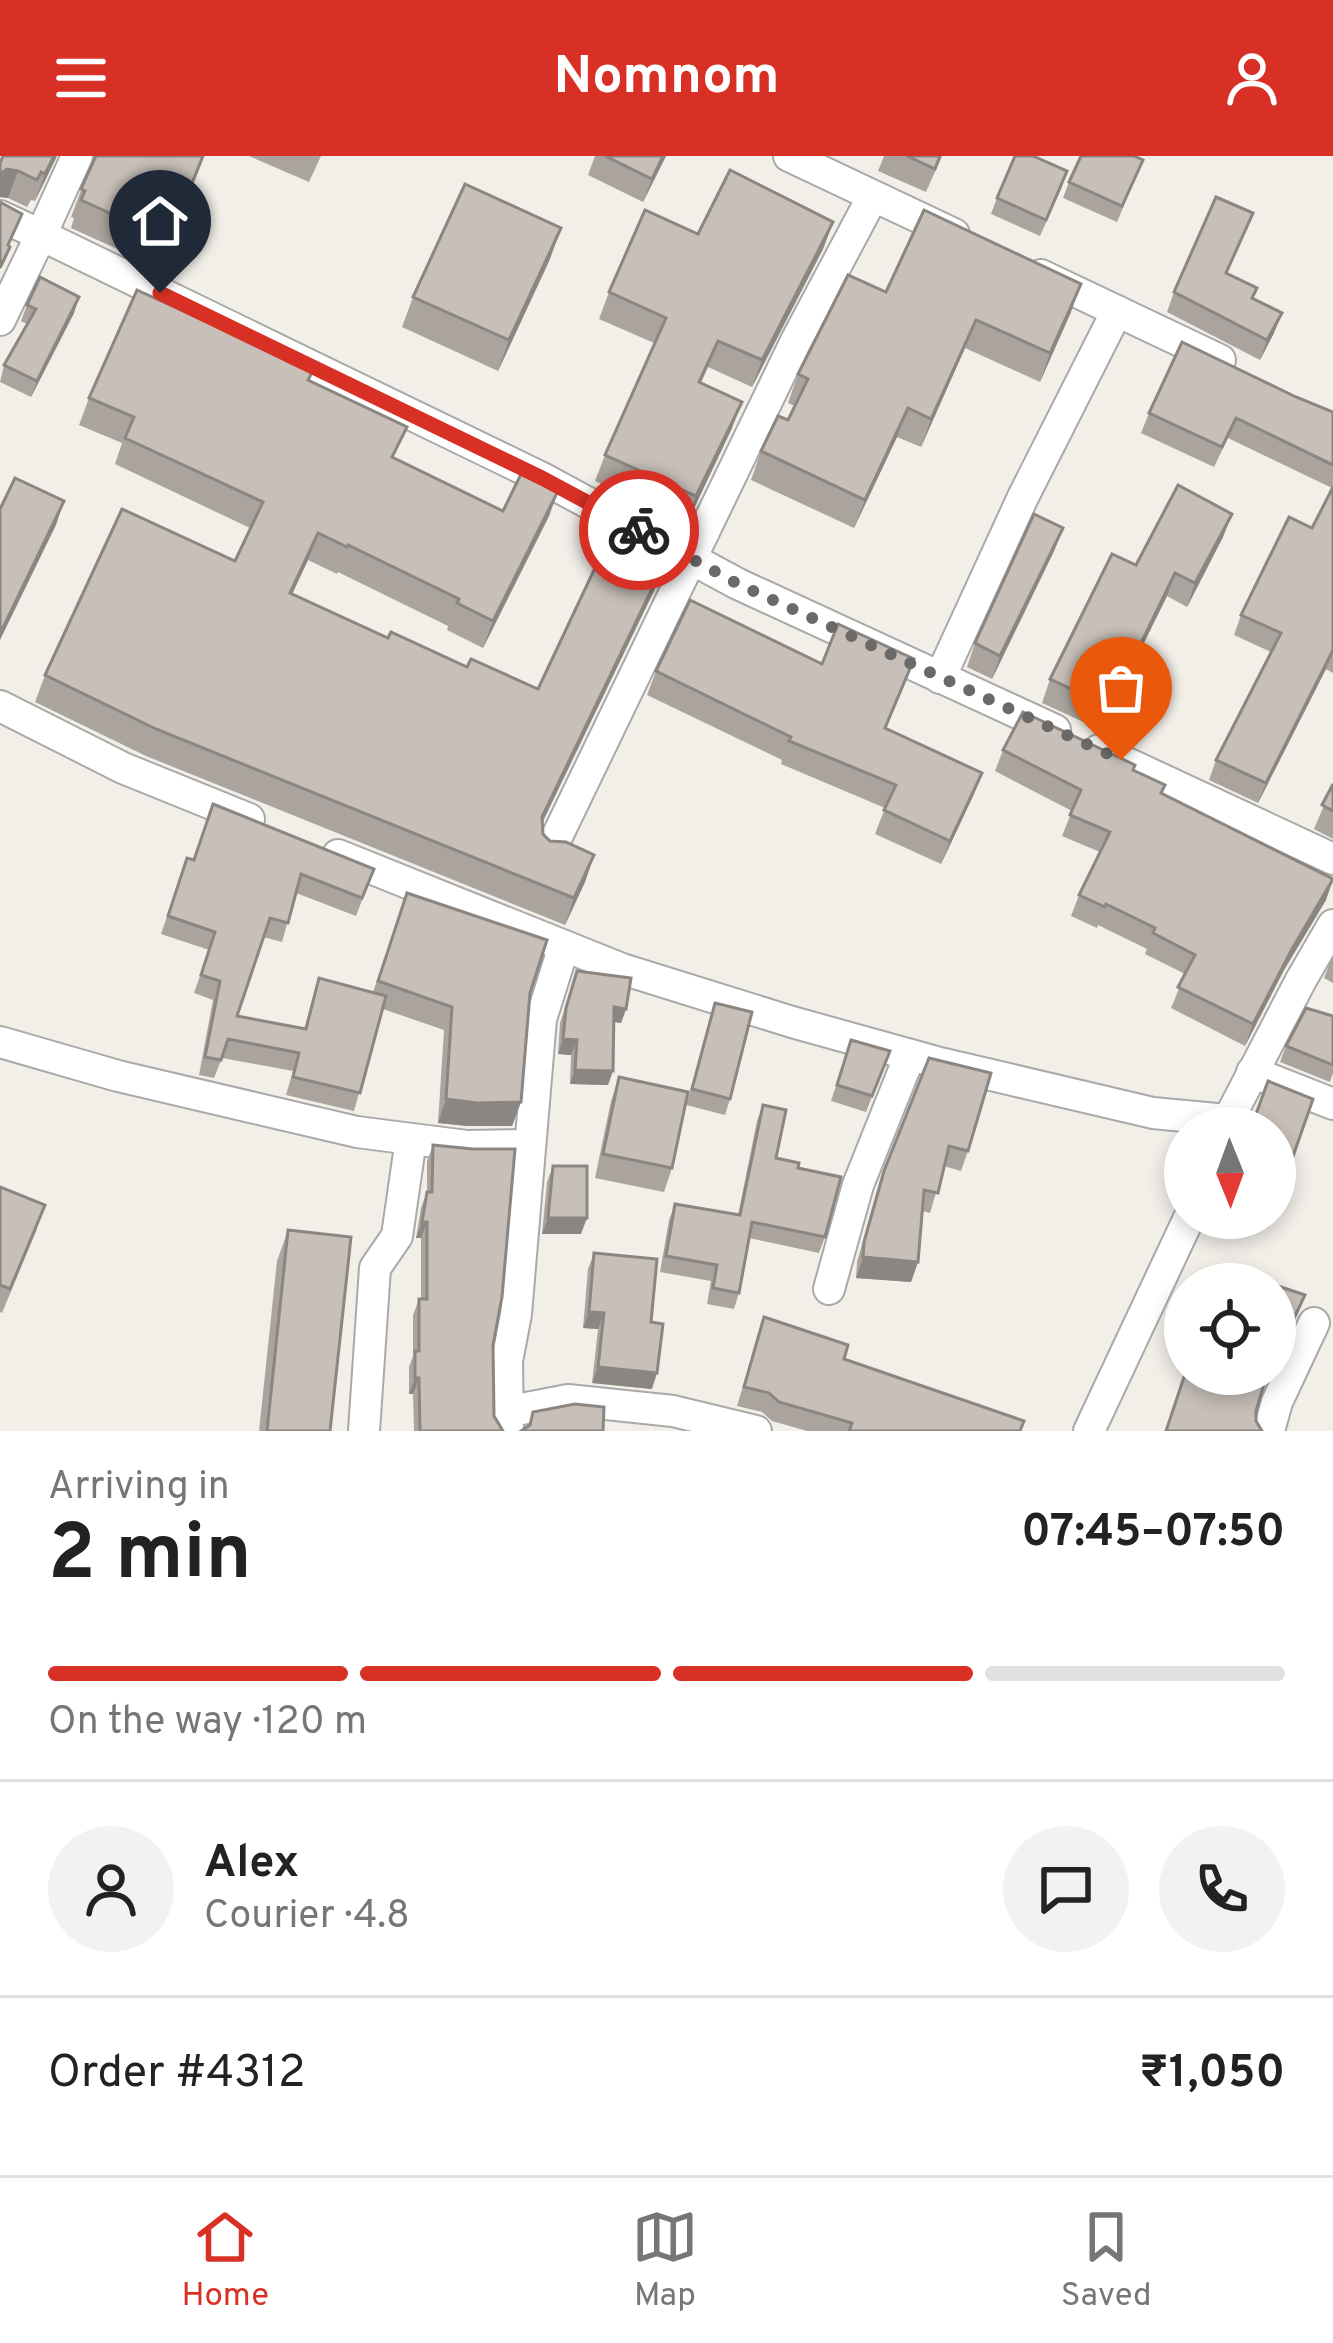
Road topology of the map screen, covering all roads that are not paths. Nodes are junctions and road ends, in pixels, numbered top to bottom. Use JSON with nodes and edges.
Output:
{"nodes":[{"id":1,"x":77,"y":156,"type":"edge"},
{"id":2,"x":789,"y":156,"type":"edge"},
{"id":3,"x":873,"y":196,"type":"junction"},
{"id":4,"x":0,"y":216,"type":"edge"},
{"id":5,"x":41,"y":235,"type":"junction"},
{"id":6,"x":986,"y":250,"type":"edge"},
{"id":7,"x":1024,"y":267,"type":"edge"},
{"id":8,"x":1117,"y":311,"type":"junction"},
{"id":9,"x":0,"y":320,"type":"edge"},
{"id":10,"x":1248,"y":374,"type":"edge"},
{"id":11,"x":690,"y":558,"type":"junction"},
{"id":12,"x":940,"y":678,"type":"junction"},
{"id":13,"x":0,"y":706,"type":"edge"},
{"id":14,"x":277,"y":830,"type":"edge"},
{"id":15,"x":321,"y":848,"type":"edge"},
{"id":16,"x":550,"y":851,"type":"edge"},
{"id":17,"x":1333,"y":859,"type":"edge"},
{"id":18,"x":1333,"y":925,"type":"edge"},
{"id":19,"x":564,"y":946,"type":"junction"},
{"id":20,"x":0,"y":1042,"type":"edge"},
{"id":21,"x":910,"y":1055,"type":"junction"},
{"id":22,"x":1252,"y":1072,"type":"junction"},
{"id":23,"x":1333,"y":1105,"type":"edge"},
{"id":24,"x":1234,"y":1107,"type":"edge"},
{"id":25,"x":1164,"y":1115,"type":"edge"},
{"id":26,"x":411,"y":1139,"type":"junction"},
{"id":27,"x":530,"y":1145,"type":"junction"},
{"id":28,"x":1181,"y":1239,"type":"edge"},
{"id":29,"x":830,"y":1289,"type":"dead end"},
{"id":30,"x":1314,"y":1323,"type":"dead end"},
{"id":31,"x":507,"y":1422,"type":"edge"},
{"id":32,"x":1099,"y":1424,"type":"edge"},
{"id":33,"x":364,"y":1431,"type":"edge"},
{"id":34,"x":756,"y":1431,"type":"edge"},
{"id":35,"x":1269,"y":1431,"type":"edge"}],
"edges":[{"from":1,"to":5,"type":"street"},
{"from":2,"to":3,"type":"street"},
{"from":3,"to":6,"type":"street"},
{"from":3,"to":11,"type":"street"},
{"from":4,"to":5,"type":"street"},
{"from":5,"to":9,"type":"street"},
{"from":5,"to":11,"type":"street"},
{"from":7,"to":8,"type":"street"},
{"from":8,"to":10,"type":"street"},
{"from":8,"to":12,"type":"street"},
{"from":11,"to":12,"type":"street"},
{"from":11,"to":16,"type":"street"},
{"from":12,"to":17,"type":"street"},
{"from":13,"to":14,"type":"street"},
{"from":15,"to":19,"type":"street"},
{"from":18,"to":22,"type":"street"},
{"from":19,"to":21,"type":"street"},
{"from":19,"to":27,"type":"street"},
{"from":20,"to":26,"type":"street"},
{"from":21,"to":25,"type":"street"},
{"from":21,"to":29,"type":"street"},
{"from":22,"to":23,"type":"street"},
{"from":22,"to":24,"type":"street"},
{"from":26,"to":27,"type":"street"},
{"from":26,"to":33,"type":"street"},
{"from":27,"to":31,"type":"street"},
{"from":28,"to":32,"type":"street"},
{"from":30,"to":35,"type":"street"},
{"from":31,"to":34,"type":"street"}]}
